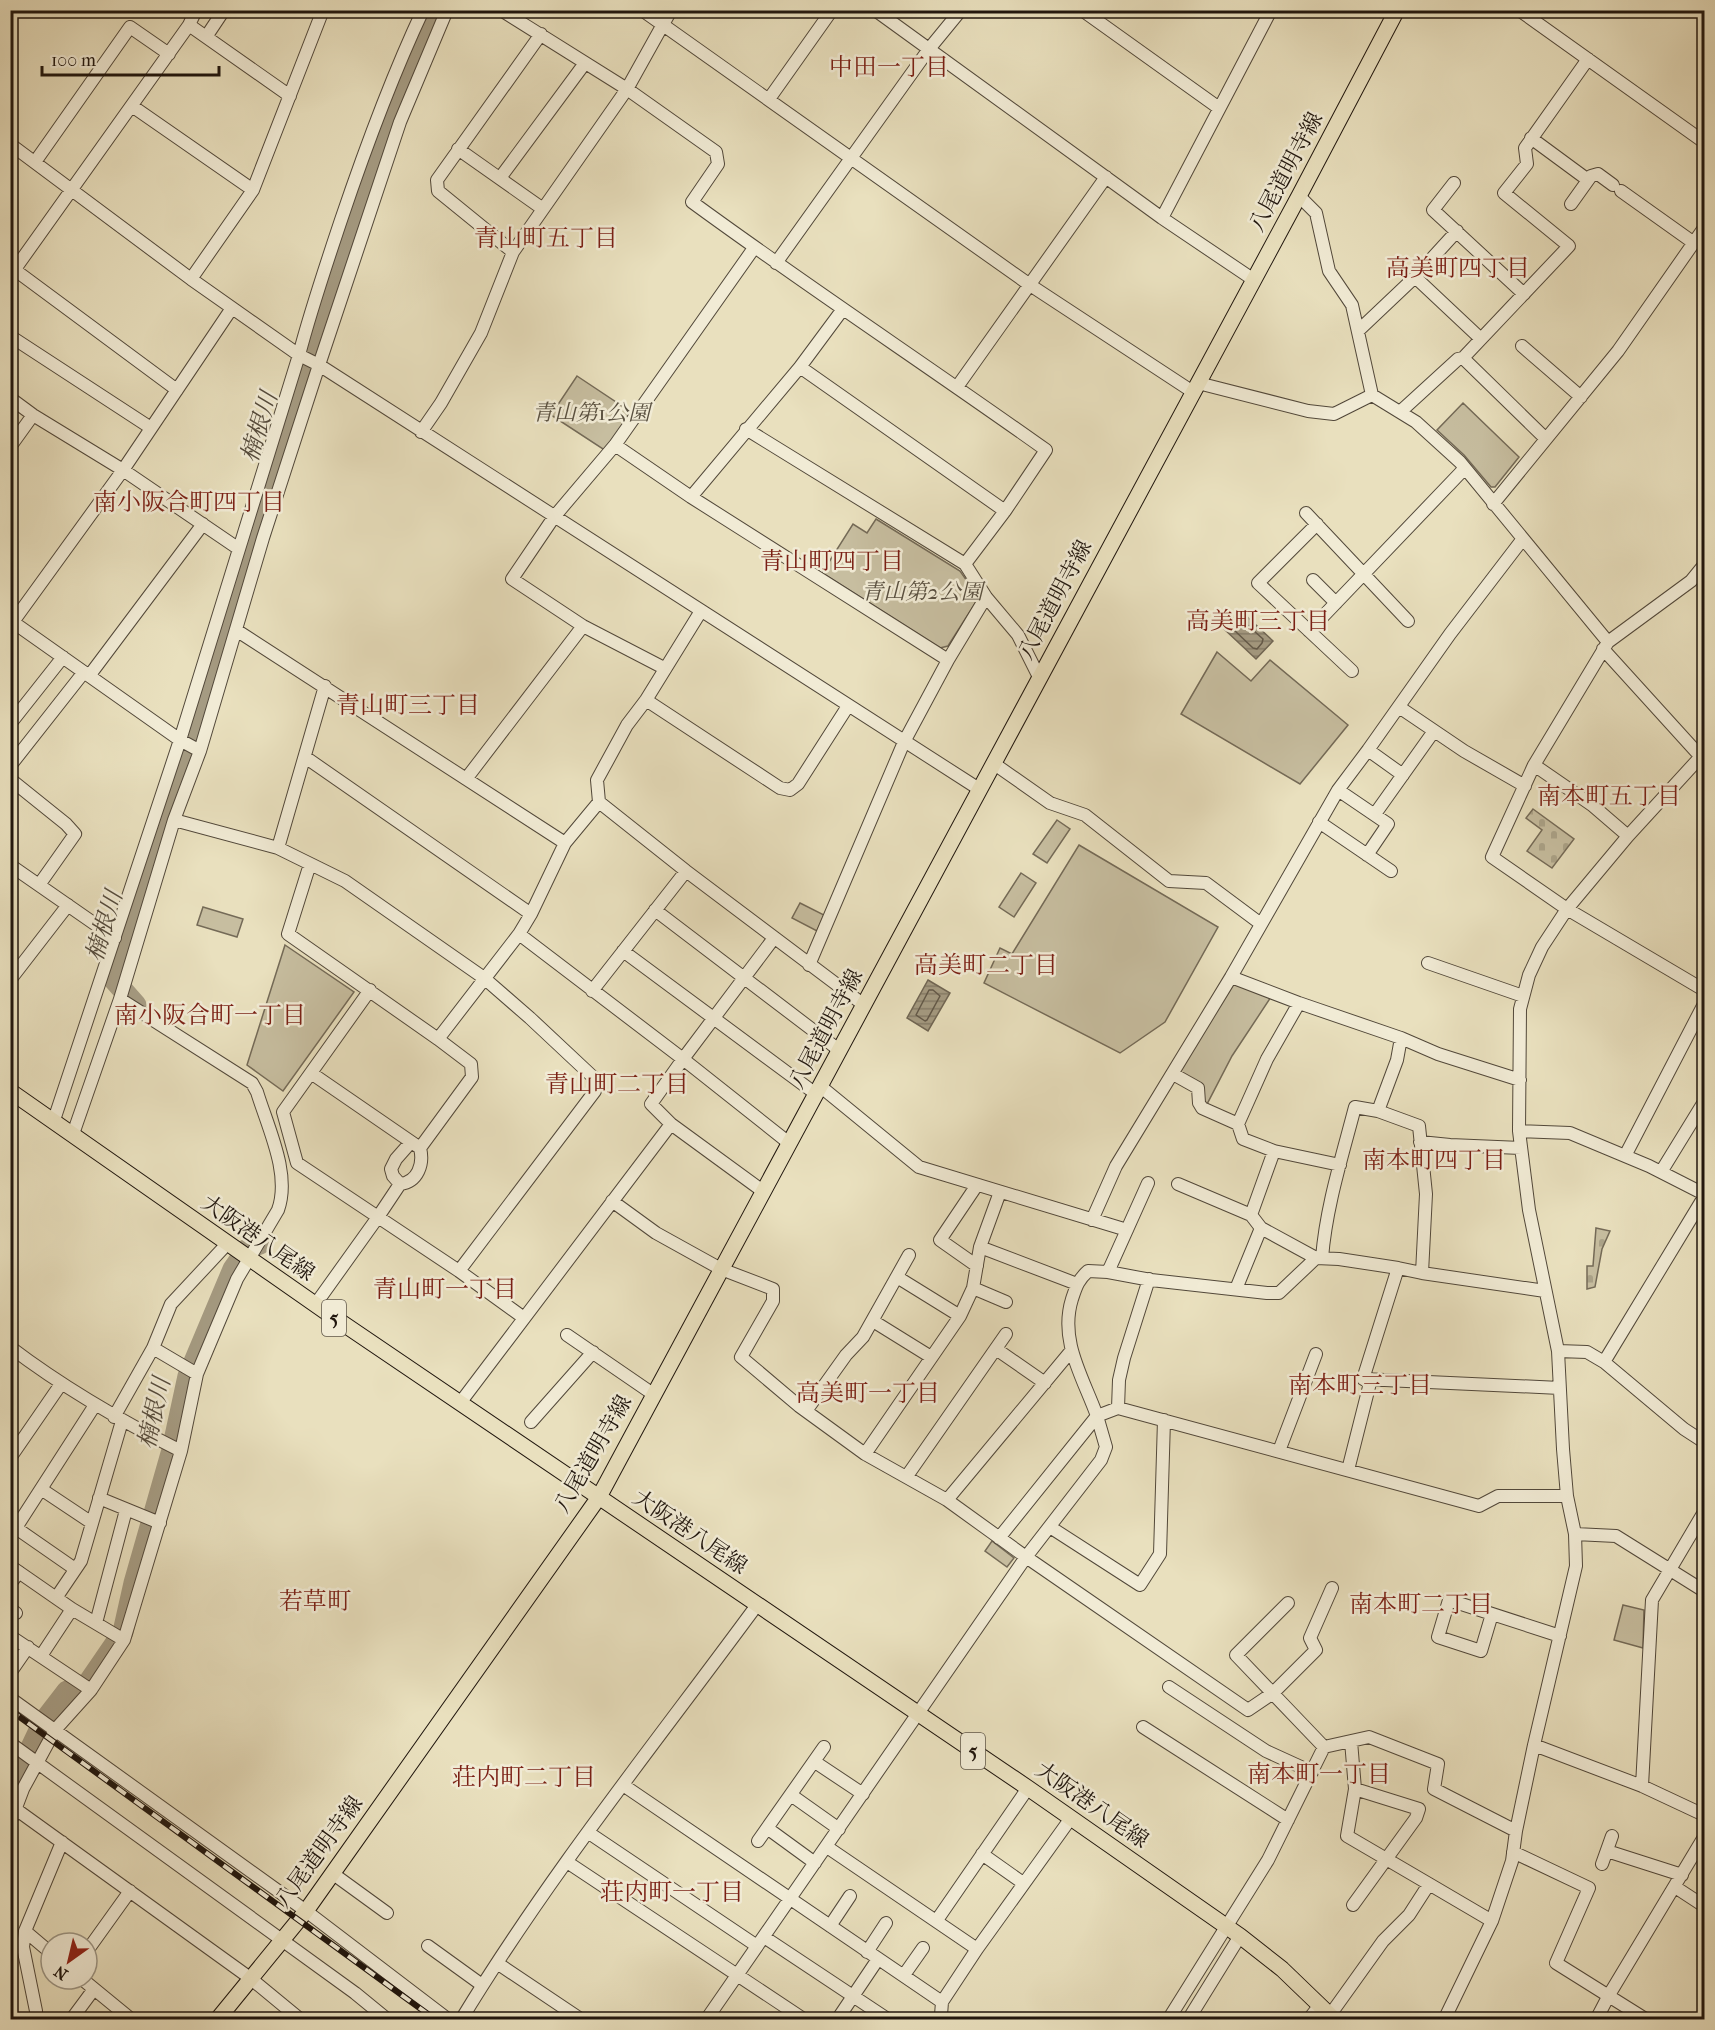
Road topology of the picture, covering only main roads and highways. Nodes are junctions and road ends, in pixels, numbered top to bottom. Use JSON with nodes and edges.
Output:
{"nodes":[{"id":1,"x":1397,"y":10,"type":"edge"},
{"id":2,"x":10,"y":1091,"type":"edge"},
{"id":3,"x":599,"y":1497,"type":"junction"},
{"id":4,"x":1329,"y":2013,"type":"edge"},
{"id":5,"x":217,"y":2019,"type":"edge"}],
"edges":[{"from":1,"to":3,"type":"main road","name":"八尾道明寺線"},
{"from":2,"to":3,"type":"main road","name":"大阪港八尾線","number":"5"},
{"from":3,"to":4,"type":"main road","name":"大阪港八尾線","number":"5"},
{"from":3,"to":5,"type":"main road","name":"八尾道明寺線"}]}
